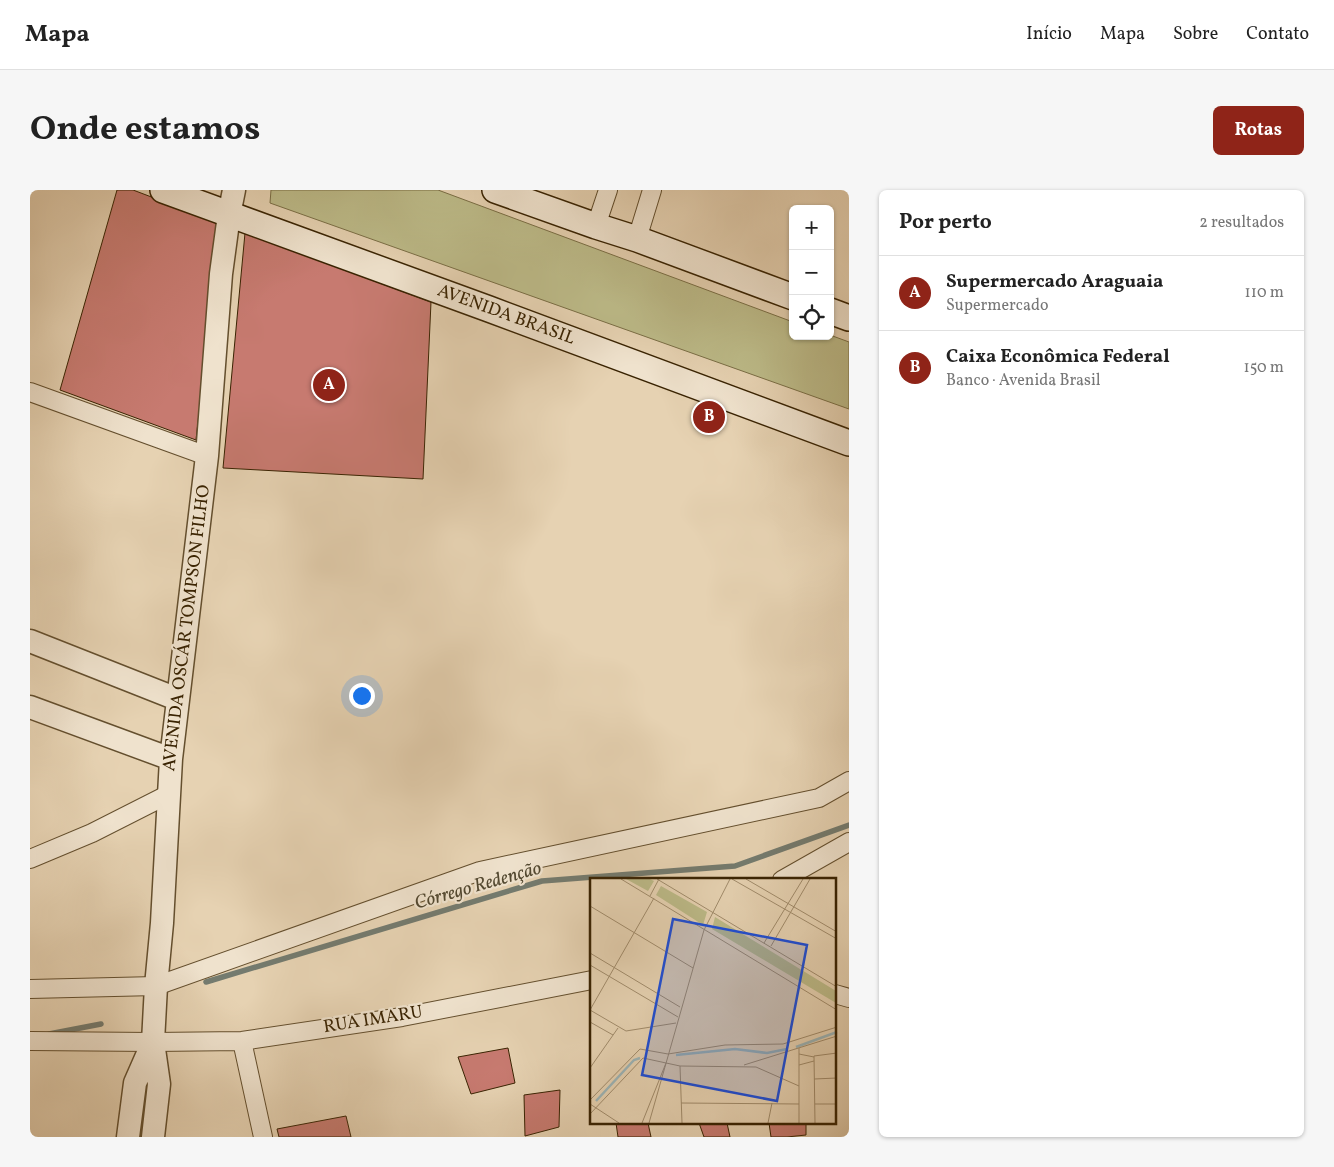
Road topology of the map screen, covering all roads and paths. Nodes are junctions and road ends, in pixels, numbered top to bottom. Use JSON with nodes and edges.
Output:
{"nodes":[{"id":1,"x":163,"y":190,"type":"edge"},
{"id":2,"x":234,"y":190,"type":"edge"},
{"id":3,"x":496,"y":190,"type":"edge"},
{"id":4,"x":608,"y":190,"type":"edge"},
{"id":5,"x":652,"y":190,"type":"edge"},
{"id":6,"x":229,"y":215,"type":"junction"},
{"id":7,"x":596,"y":226,"type":"junction"},
{"id":8,"x":636,"y":238,"type":"junction"},
{"id":9,"x":789,"y":295,"type":"edge"},
{"id":10,"x":834,"y":312,"type":"edge"},
{"id":11,"x":849,"y":318,"type":"edge"},
{"id":12,"x":30,"y":392,"type":"edge"},
{"id":13,"x":849,"y":443,"type":"edge"},
{"id":14,"x":207,"y":456,"type":"junction"},
{"id":15,"x":32,"y":647,"type":"edge"},
{"id":16,"x":177,"y":699,"type":"junction"},
{"id":17,"x":30,"y":707,"type":"edge"},
{"id":18,"x":171,"y":759,"type":"junction"},
{"id":19,"x":849,"y":781,"type":"edge"},
{"id":20,"x":169,"y":794,"type":"junction"},
{"id":21,"x":849,"y":842,"type":"edge"},
{"id":22,"x":30,"y":859,"type":"edge"},
{"id":23,"x":786,"y":878,"type":"edge"},
{"id":24,"x":587,"y":980,"type":"edge"},
{"id":25,"x":156,"y":986,"type":"junction"},
{"id":26,"x":30,"y":990,"type":"edge"},
{"id":27,"x":836,"y":994,"type":"edge"},
{"id":28,"x":849,"y":998,"type":"edge"},
{"id":29,"x":242,"y":1040,"type":"junction"},
{"id":30,"x":30,"y":1042,"type":"edge"},
{"id":31,"x":153,"y":1042,"type":"junction"},
{"id":32,"x":128,"y":1137,"type":"edge"},
{"id":33,"x":153,"y":1137,"type":"edge"},
{"id":34,"x":263,"y":1137,"type":"edge"}],
"edges":[{"from":1,"to":6,"type":"main road","name":"AVENIDA BRASIL"},
{"from":2,"to":6,"type":"street","name":"AVENIDA OSCÁR TOMPSON FILHO"},
{"from":3,"to":7,"type":"main road"},
{"from":4,"to":7,"type":"street"},
{"from":5,"to":8,"type":"street"},
{"from":6,"to":13,"type":"main road","name":"AVENIDA BRASIL"},
{"from":6,"to":14,"type":"street","name":"AVENIDA OSCÁR TOMPSON FILHO"},
{"from":7,"to":8,"type":"main road"},
{"from":8,"to":9,"type":"main road"},
{"from":10,"to":11,"type":"main road"},
{"from":12,"to":14,"type":"street"},
{"from":14,"to":16,"type":"street","name":"AVENIDA OSCÁR TOMPSON FILHO"},
{"from":15,"to":16,"type":"street"},
{"from":16,"to":18,"type":"street","name":"AVENIDA OSCÁR TOMPSON FILHO"},
{"from":17,"to":18,"type":"street"},
{"from":18,"to":20,"type":"street","name":"AVENIDA OSCÁR TOMPSON FILHO"},
{"from":19,"to":25,"type":"street"},
{"from":20,"to":22,"type":"street"},
{"from":20,"to":25,"type":"street","name":"AVENIDA OSCÁR TOMPSON FILHO"},
{"from":21,"to":23,"type":"street"},
{"from":24,"to":29,"type":"street","name":"RUA IMARU"},
{"from":25,"to":26,"type":"street"},
{"from":25,"to":31,"type":"street","name":"AVENIDA OSCÁR TOMPSON FILHO"},
{"from":27,"to":28,"type":"street"},
{"from":29,"to":31,"type":"street","name":"RUA IMARU"},
{"from":29,"to":34,"type":"street"},
{"from":30,"to":31,"type":"street","name":"RUA IMARU"},
{"from":31,"to":32,"type":"street","name":"AVENIDA OSCÁR TOMPSON FILHO"},
{"from":31,"to":33,"type":"street","name":"AVENIDA OSCÁR TOMPSON FILHO"}]}
